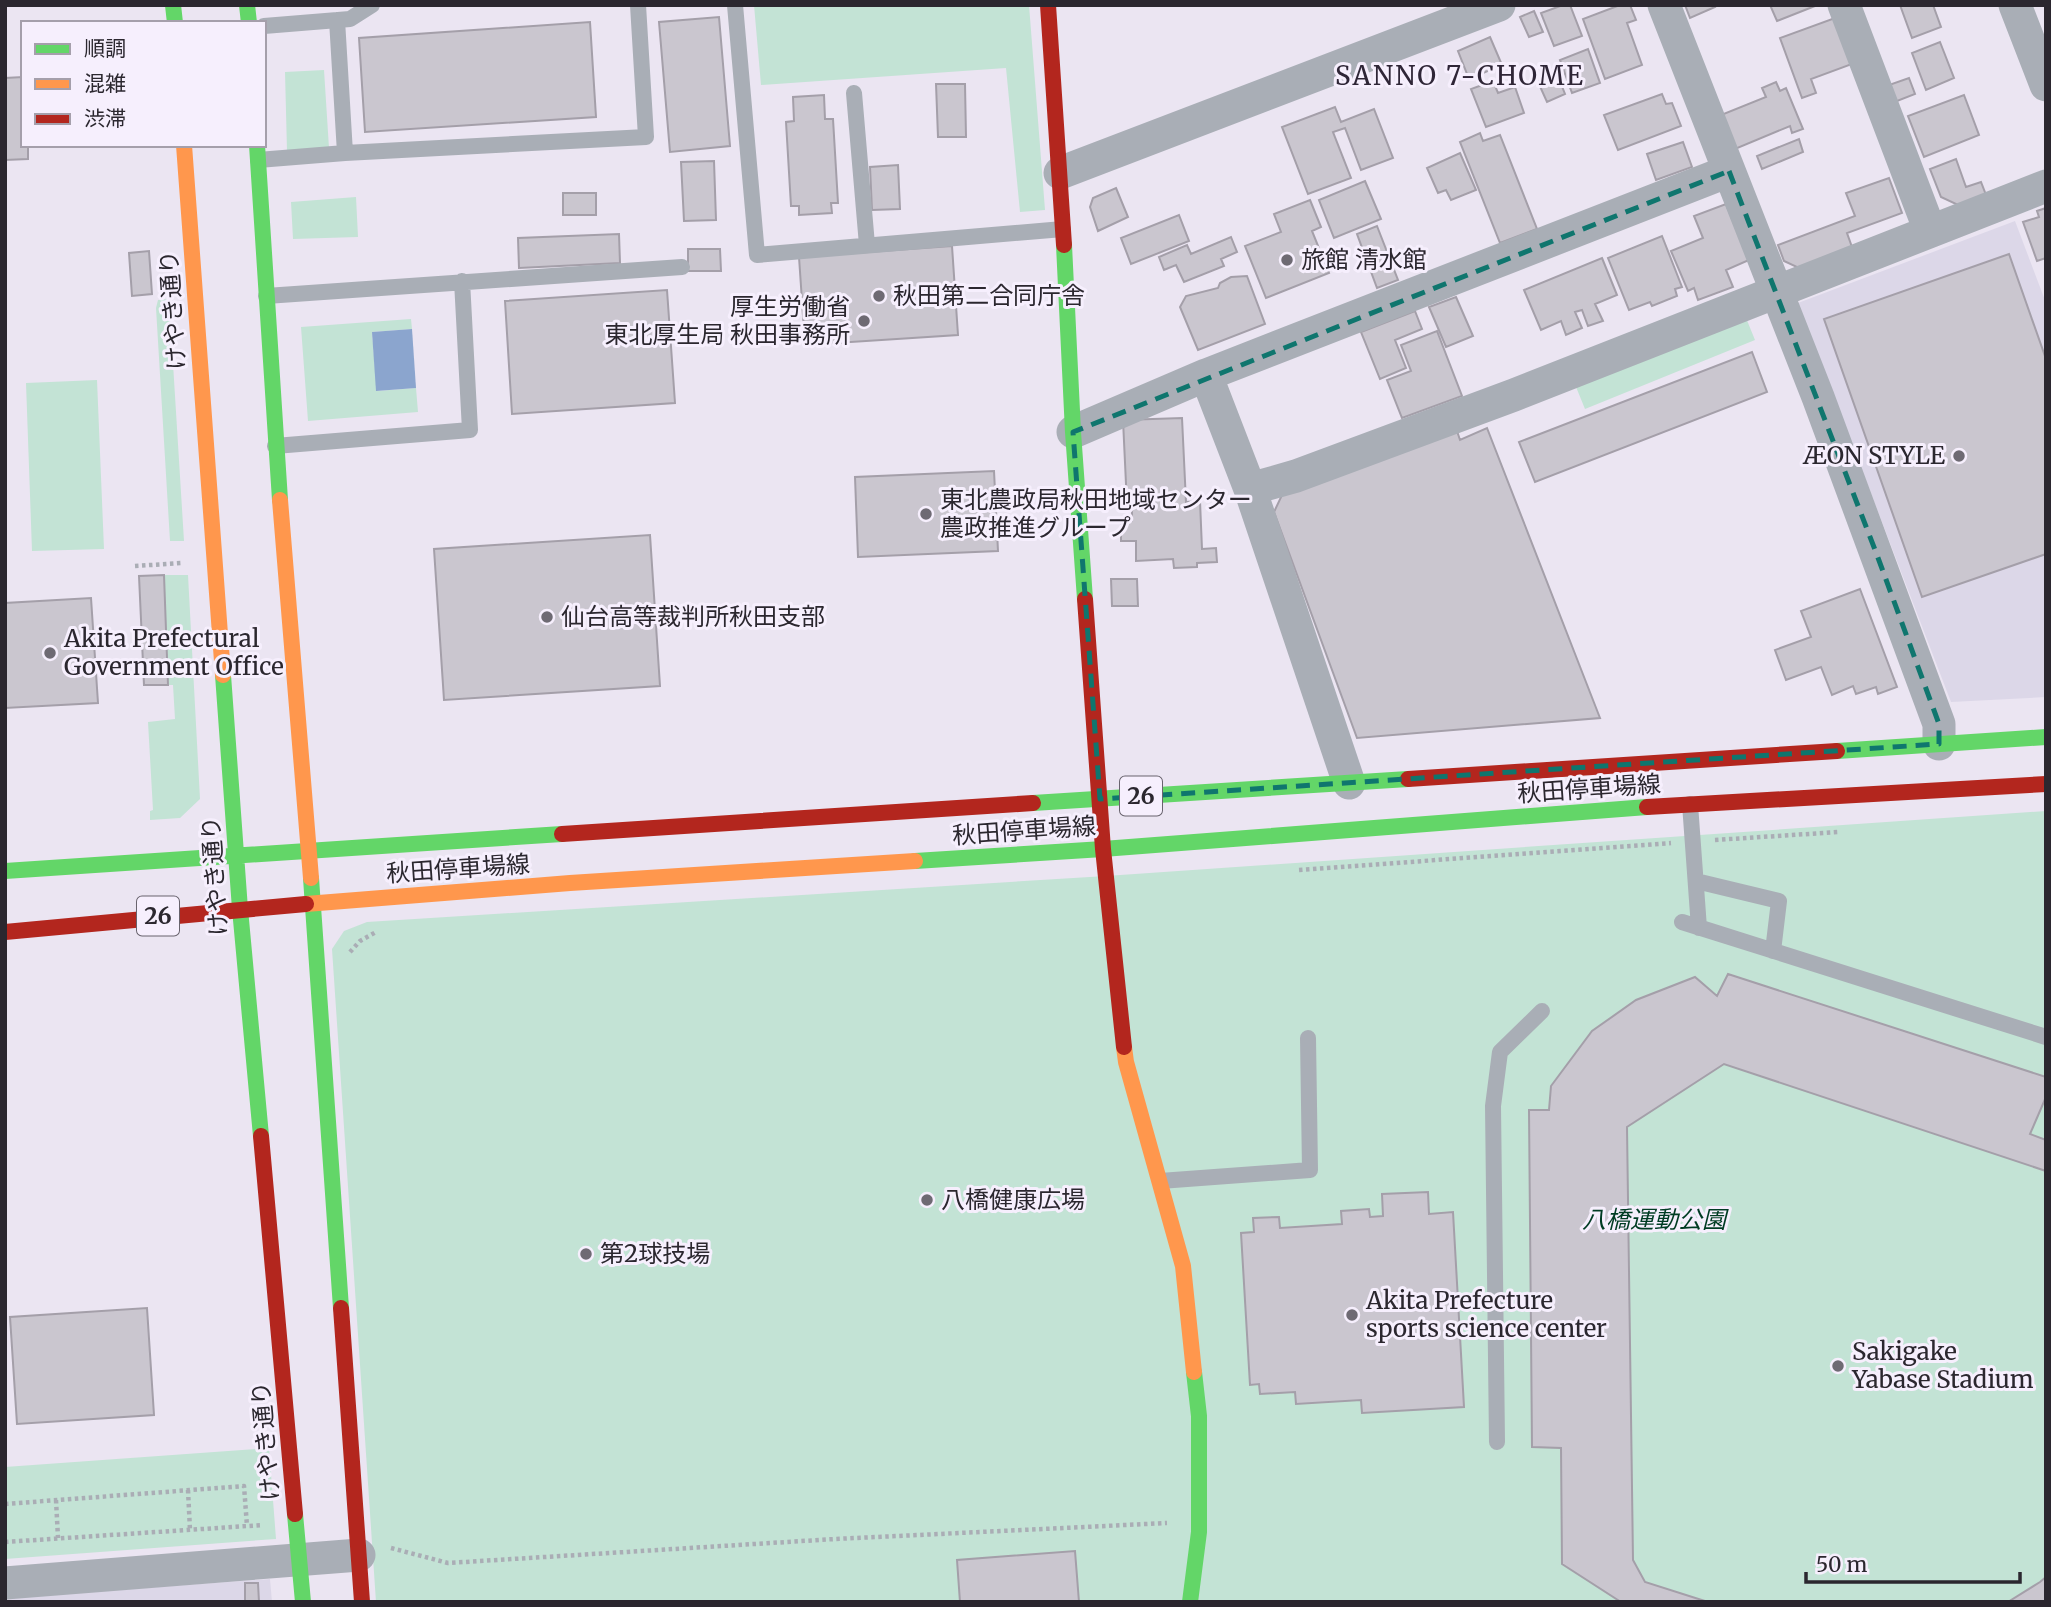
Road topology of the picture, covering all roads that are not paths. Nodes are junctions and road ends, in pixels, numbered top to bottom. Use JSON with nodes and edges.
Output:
{"nodes":[{"id":1,"x":372,"y":5,"type":"edge"},
{"id":2,"x":638,"y":5,"type":"edge"},
{"id":3,"x":735,"y":5,"type":"edge"},
{"id":4,"x":1048,"y":5,"type":"edge"},
{"id":5,"x":1499,"y":5,"type":"edge"},
{"id":6,"x":1664,"y":5,"type":"edge"},
{"id":7,"x":1844,"y":5,"type":"edge"},
{"id":8,"x":2015,"y":5,"type":"edge"},
{"id":9,"x":337,"y":20,"type":"junction"},
{"id":10,"x":266,"y":26,"type":"edge"},
{"id":11,"x":2046,"y":85,"type":"edge"},
{"id":12,"x":854,"y":93,"type":"dead end"},
{"id":13,"x":184,"y":147,"type":"edge"},
{"id":14,"x":258,"y":153,"type":"edge"},
{"id":15,"x":345,"y":153,"type":"junction"},
{"id":16,"x":1729,"y":171,"type":"junction"},
{"id":17,"x":1060,"y":173,"type":"junction"},
{"id":18,"x":2046,"y":186,"type":"edge"},
{"id":19,"x":1063,"y":229,"type":"junction"},
{"id":20,"x":1930,"y":231,"type":"junction"},
{"id":21,"x":867,"y":246,"type":"junction"},
{"id":22,"x":682,"y":267,"type":"dead end"},
{"id":23,"x":462,"y":281,"type":"junction"},
{"id":24,"x":1776,"y":290,"type":"junction"},
{"id":25,"x":266,"y":296,"type":"junction"},
{"id":26,"x":1206,"y":375,"type":"junction"},
{"id":27,"x":1073,"y":432,"type":"junction"},
{"id":28,"x":275,"y":446,"type":"junction"},
{"id":29,"x":1250,"y":489,"type":"junction"},
{"id":30,"x":2046,"y":737,"type":"edge"},
{"id":31,"x":1939,"y":744,"type":"junction"},
{"id":32,"x":1349,"y":783,"type":"junction"},
{"id":33,"x":2046,"y":784,"type":"edge"},
{"id":34,"x":1100,"y":799,"type":"junction"},
{"id":35,"x":1690,"y":804,"type":"junction"},
{"id":36,"x":1103,"y":849,"type":"junction"},
{"id":37,"x":309,"y":851,"type":"junction"},
{"id":38,"x":236,"y":855,"type":"junction"},
{"id":39,"x":5,"y":871,"type":"edge"},
{"id":40,"x":1696,"y":881,"type":"junction"},
{"id":41,"x":311,"y":903,"type":"junction"},
{"id":42,"x":240,"y":909,"type":"junction"},
{"id":43,"x":1682,"y":922,"type":"dead end"},
{"id":44,"x":81,"y":924,"type":"junction"},
{"id":45,"x":1699,"y":928,"type":"junction"},
{"id":46,"x":5,"y":932,"type":"edge"},
{"id":47,"x":53,"y":943,"type":"dead end"},
{"id":48,"x":1773,"y":951,"type":"junction"},
{"id":49,"x":1542,"y":1011,"type":"dead end"},
{"id":50,"x":2046,"y":1037,"type":"edge"},
{"id":51,"x":1308,"y":1038,"type":"dead end"},
{"id":52,"x":1159,"y":1181,"type":"junction"},
{"id":53,"x":1497,"y":1442,"type":"dead end"},
{"id":54,"x":371,"y":1550,"type":"junction"},
{"id":55,"x":300,"y":1559,"type":"junction"},
{"id":56,"x":5,"y":1583,"type":"edge"},
{"id":57,"x":303,"y":1602,"type":"edge"},
{"id":58,"x":362,"y":1602,"type":"edge"},
{"id":59,"x":1190,"y":1602,"type":"edge"}],
"edges":[{"from":1,"to":9,"type":"lane"},
{"from":2,"to":15,"type":"lane"},
{"from":3,"to":21,"type":"lane"},
{"from":4,"to":17,"type":"street"},
{"from":5,"to":17,"type":"street"},
{"from":6,"to":16,"type":"street"},
{"from":7,"to":20,"type":"street"},
{"from":8,"to":11,"type":"street"},
{"from":9,"to":10,"type":"lane"},
{"from":9,"to":15,"type":"lane"},
{"from":12,"to":21,"type":"lane"},
{"from":13,"to":38,"type":"street","name":"けやき通り"},
{"from":14,"to":15,"type":"lane"},
{"from":14,"to":25,"type":"street"},
{"from":16,"to":24,"type":"street"},
{"from":16,"to":26,"type":"street"},
{"from":17,"to":19,"type":"street"},
{"from":18,"to":20,"type":"street"},
{"from":19,"to":21,"type":"lane"},
{"from":19,"to":27,"type":"street"},
{"from":20,"to":24,"type":"street"},
{"from":22,"to":23,"type":"lane"},
{"from":23,"to":25,"type":"lane"},
{"from":23,"to":28,"type":"lane"},
{"from":24,"to":29,"type":"street"},
{"from":24,"to":31,"type":"street"},
{"from":25,"to":28,"type":"street"},
{"from":26,"to":27,"type":"street"},
{"from":26,"to":29,"type":"street"},
{"from":27,"to":34,"type":"street"},
{"from":28,"to":37,"type":"street"},
{"from":29,"to":32,"type":"street"},
{"from":30,"to":31,"type":"street","name":"秋田停車場線","number":"26"},
{"from":31,"to":32,"type":"street","name":"秋田停車場線","number":"26"},
{"from":32,"to":34,"type":"street","name":"秋田停車場線","number":"26"},
{"from":33,"to":35,"type":"street","name":"秋田停車場線","number":"26"},
{"from":34,"to":36,"type":"street"},
{"from":34,"to":37,"type":"street","name":"秋田停車場線","number":"26"},
{"from":35,"to":36,"type":"street","name":"秋田停車場線","number":"26"},
{"from":35,"to":40,"type":"lane"},
{"from":36,"to":41,"type":"street","name":"秋田停車場線","number":"26"},
{"from":36,"to":52,"type":"street"},
{"from":37,"to":38,"type":"street","name":"秋田停車場線","number":"26"},
{"from":37,"to":41,"type":"street"},
{"from":38,"to":39,"type":"street","name":"秋田停車場線","number":"26"},
{"from":38,"to":42,"type":"street","name":"けやき通り"},
{"from":40,"to":45,"type":"lane"},
{"from":40,"to":48,"type":"lane"},
{"from":41,"to":42,"type":"street","name":"秋田停車場線","number":"26"},
{"from":41,"to":54,"type":"street"},
{"from":42,"to":44,"type":"street","name":"秋田停車場線","number":"26"},
{"from":42,"to":55,"type":"street","name":"けやき通り"},
{"from":43,"to":45,"type":"lane"},
{"from":44,"to":46,"type":"street","name":"秋田停車場線","number":"26"},
{"from":44,"to":47,"type":"lane"},
{"from":45,"to":48,"type":"lane"},
{"from":48,"to":50,"type":"lane"},
{"from":49,"to":53,"type":"lane"},
{"from":51,"to":52,"type":"lane"},
{"from":52,"to":59,"type":"street"},
{"from":54,"to":55,"type":"street"},
{"from":54,"to":58,"type":"street"},
{"from":55,"to":56,"type":"street"},
{"from":55,"to":57,"type":"street","name":"けやき通り"}]}
